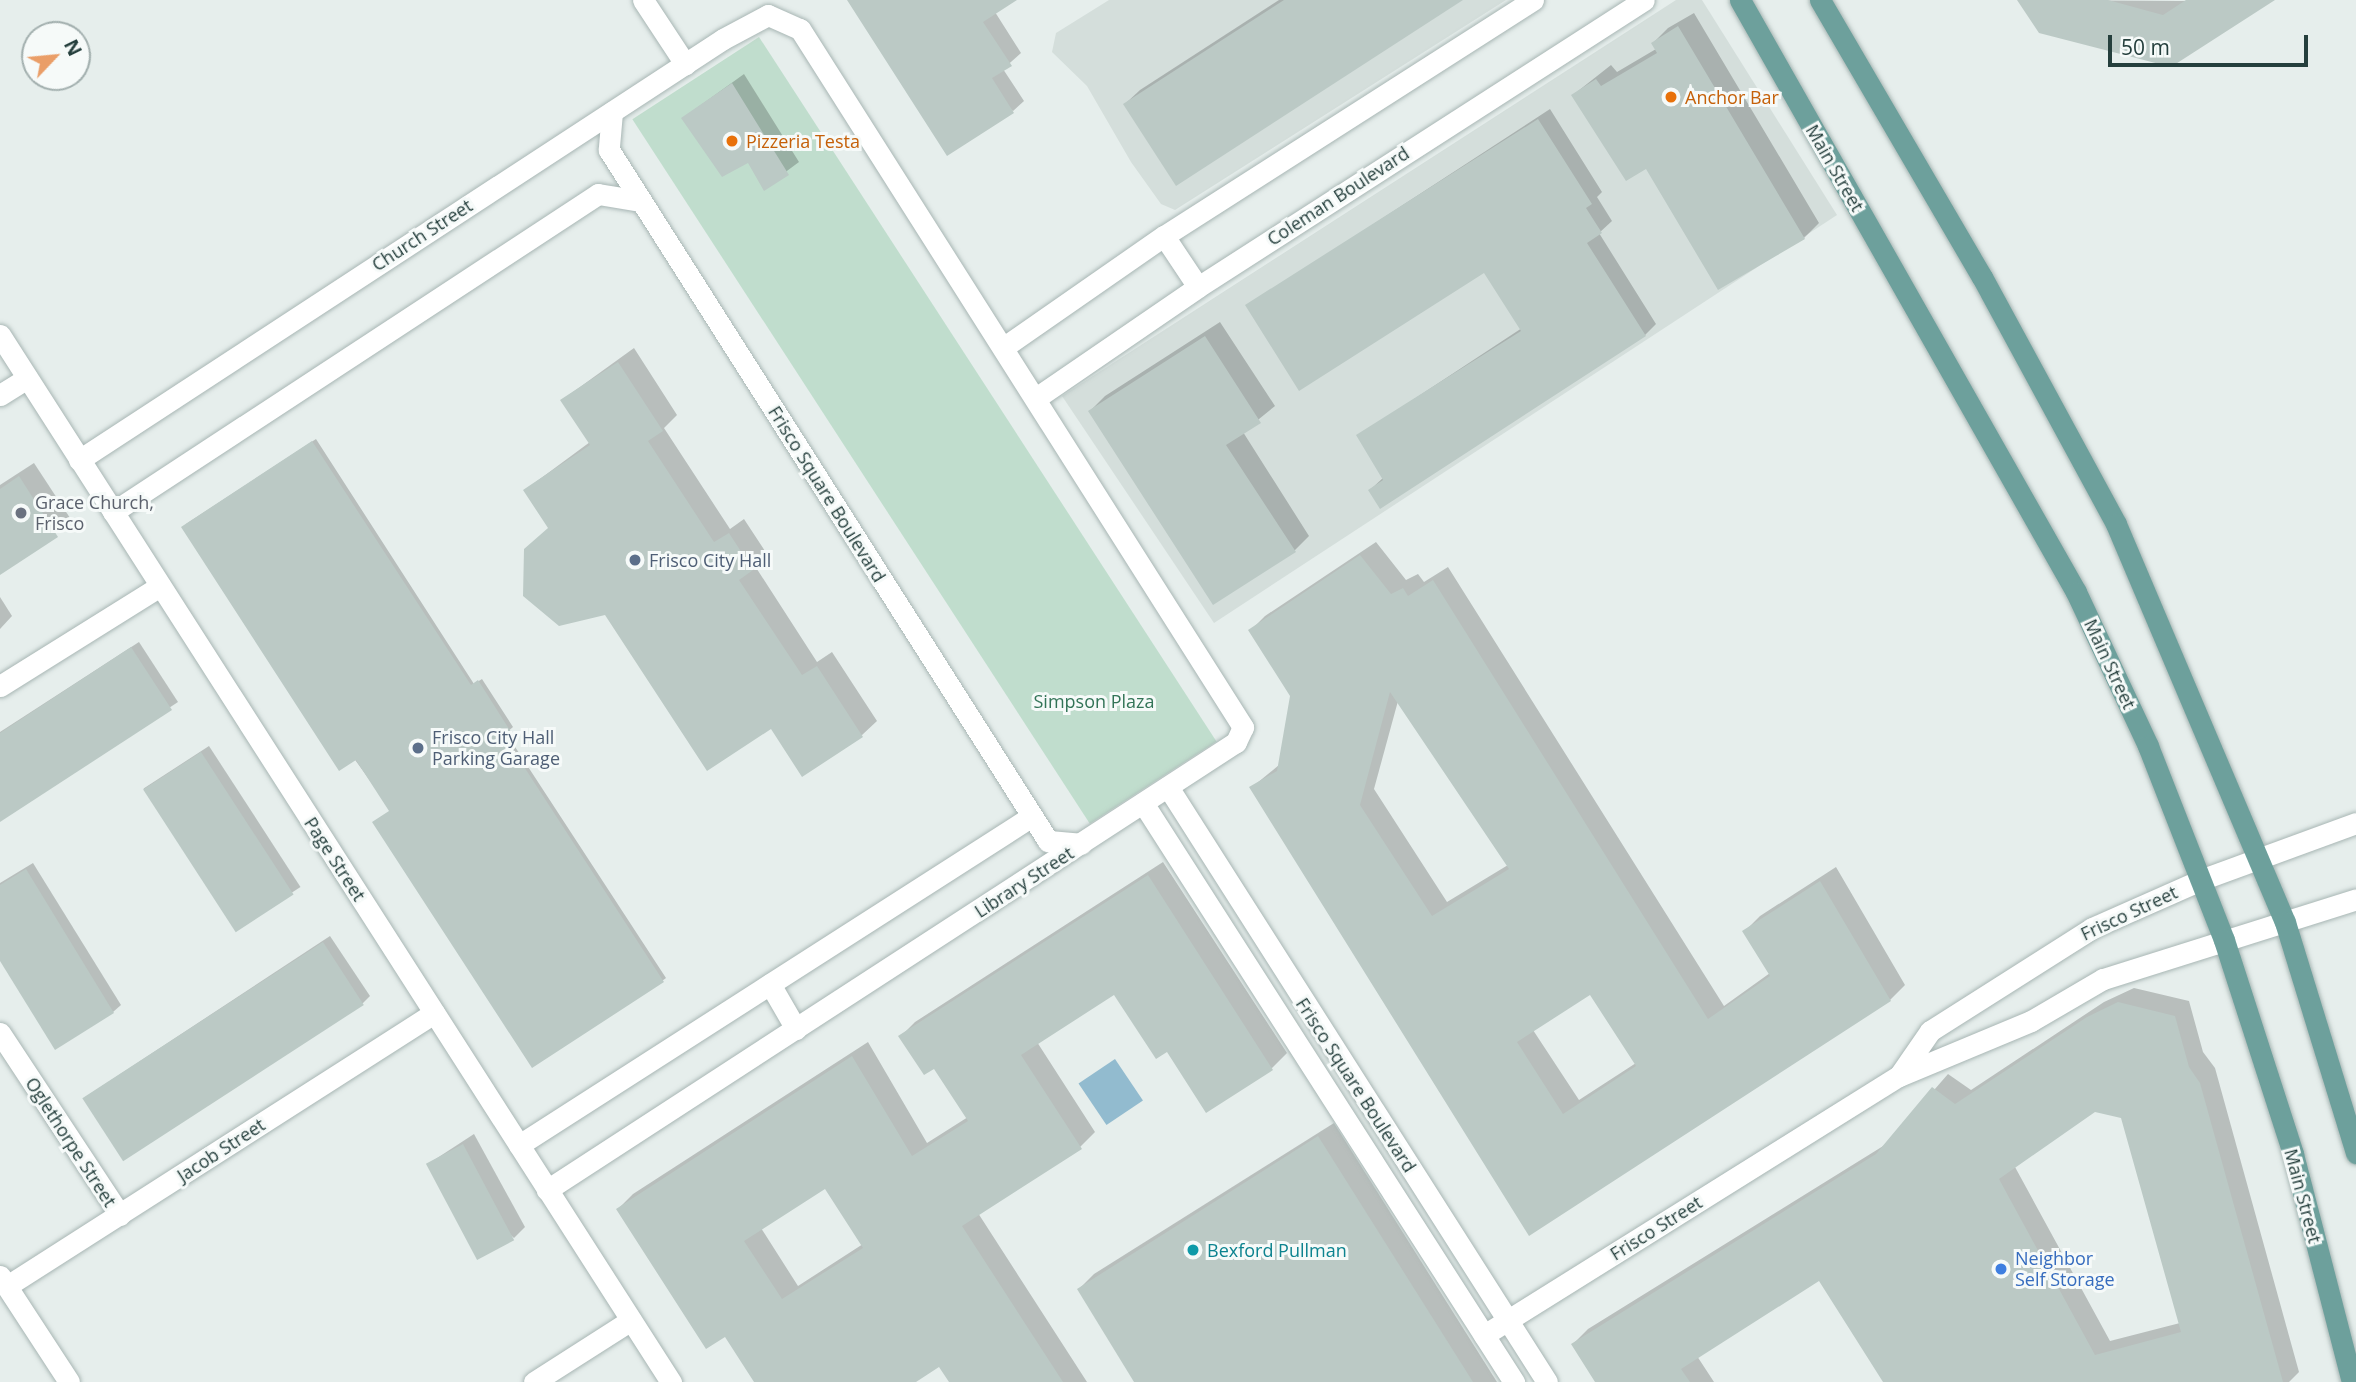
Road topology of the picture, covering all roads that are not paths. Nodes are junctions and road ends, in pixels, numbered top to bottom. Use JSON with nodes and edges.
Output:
{"nodes":[{"id":1,"x":643,"y":0,"type":"edge"},
{"id":2,"x":1533,"y":0,"type":"edge"},
{"id":3,"x":1644,"y":0,"type":"edge"},
{"id":4,"x":1740,"y":0,"type":"edge"},
{"id":5,"x":1820,"y":0,"type":"edge"},
{"id":6,"x":685,"y":64,"type":"junction"},
{"id":7,"x":612,"y":112,"type":"junction"},
{"id":8,"x":641,"y":201,"type":"junction"},
{"id":9,"x":1164,"y":236,"type":"junction"},
{"id":10,"x":1198,"y":287,"type":"junction"},
{"id":11,"x":0,"y":335,"type":"edge"},
{"id":12,"x":1004,"y":347,"type":"junction"},
{"id":13,"x":27,"y":378,"type":"junction"},
{"id":14,"x":0,"y":395,"type":"edge"},
{"id":15,"x":1036,"y":398,"type":"junction"},
{"id":16,"x":79,"y":460,"type":"junction"},
{"id":17,"x":113,"y":512,"type":"junction"},
{"id":18,"x":160,"y":586,"type":"junction"},
{"id":19,"x":0,"y":686,"type":"edge"},
{"id":20,"x":1168,"y":787,"type":"junction"},
{"id":21,"x":1143,"y":803,"type":"junction"},
{"id":22,"x":1032,"y":816,"type":"junction"},
{"id":23,"x":2356,"y":822,"type":"edge"},
{"id":24,"x":1082,"y":844,"type":"junction"},
{"id":25,"x":2259,"y":858,"type":"junction"},
{"id":26,"x":2203,"y":879,"type":"junction"},
{"id":27,"x":2356,"y":899,"type":"edge"},
{"id":28,"x":2285,"y":922,"type":"junction"},
{"id":29,"x":2224,"y":940,"type":"junction"},
{"id":30,"x":770,"y":984,"type":"junction"},
{"id":31,"x":434,"y":1013,"type":"junction"},
{"id":32,"x":796,"y":1029,"type":"junction"},
{"id":33,"x":0,"y":1033,"type":"edge"},
{"id":34,"x":1899,"y":1076,"type":"junction"},
{"id":35,"x":519,"y":1145,"type":"junction"},
{"id":36,"x":2356,"y":1153,"type":"edge"},
{"id":37,"x":547,"y":1190,"type":"junction"},
{"id":38,"x":120,"y":1215,"type":"junction"},
{"id":39,"x":4,"y":1281,"type":"edge"},
{"id":40,"x":631,"y":1320,"type":"junction"},
{"id":41,"x":1507,"y":1321,"type":"junction"},
{"id":42,"x":1484,"y":1335,"type":"junction"},
{"id":43,"x":69,"y":1382,"type":"edge"},
{"id":44,"x":534,"y":1382,"type":"edge"},
{"id":45,"x":671,"y":1382,"type":"edge"},
{"id":46,"x":1514,"y":1382,"type":"edge"},
{"id":47,"x":1546,"y":1382,"type":"edge"},
{"id":48,"x":2352,"y":1382,"type":"edge"}],
"edges":[{"from":1,"to":6,"type":"street"},
{"from":2,"to":9,"type":"street"},
{"from":3,"to":10,"type":"street","name":"Coleman Boulevard"},
{"from":4,"to":26,"type":"main road","name":"Main Street"},
{"from":5,"to":25,"type":"main road"},
{"from":6,"to":7,"type":"street","name":"Church Street"},
{"from":6,"to":12,"type":"street","name":"Church Street"},
{"from":7,"to":8,"type":"street","name":"Frisco Square Boulevard"},
{"from":7,"to":16,"type":"street","name":"Church Street"},
{"from":8,"to":17,"type":"street"},
{"from":8,"to":22,"type":"street","name":"Frisco Square Boulevard"},
{"from":9,"to":10,"type":"street"},
{"from":9,"to":12,"type":"street"},
{"from":10,"to":15,"type":"street","name":"Coleman Boulevard"},
{"from":11,"to":13,"type":"street","name":"Page Street"},
{"from":12,"to":15,"type":"street"},
{"from":13,"to":14,"type":"street"},
{"from":13,"to":16,"type":"street","name":"Page Street"},
{"from":15,"to":20,"type":"street","name":"Library Street"},
{"from":16,"to":17,"type":"street","name":"Page Street"},
{"from":17,"to":18,"type":"street","name":"Page Street"},
{"from":18,"to":19,"type":"street"},
{"from":18,"to":31,"type":"street","name":"Page Street"},
{"from":20,"to":21,"type":"street","name":"Library Street"},
{"from":20,"to":41,"type":"street","name":"Frisco Square Boulevard"},
{"from":21,"to":24,"type":"street","name":"Library Street"},
{"from":21,"to":42,"type":"street","name":"Frisco Square Boulevard"},
{"from":22,"to":24,"type":"street","name":"Frisco Square Boulevard"},
{"from":22,"to":30,"type":"street"},
{"from":23,"to":25,"type":"street","name":"Frisco Street"},
{"from":24,"to":32,"type":"street","name":"Library Street"},
{"from":25,"to":26,"type":"street","name":"Frisco Street"},
{"from":25,"to":28,"type":"main road"},
{"from":26,"to":29,"type":"main road","name":"Main Street"},
{"from":26,"to":34,"type":"street","name":"Frisco Street"},
{"from":27,"to":28,"type":"street","name":"Frisco Street"},
{"from":28,"to":29,"type":"street","name":"Frisco Street"},
{"from":28,"to":36,"type":"main road"},
{"from":29,"to":34,"type":"street","name":"Frisco Street"},
{"from":29,"to":48,"type":"main road","name":"Main Street"},
{"from":30,"to":32,"type":"street"},
{"from":30,"to":35,"type":"street"},
{"from":31,"to":35,"type":"street","name":"Page Street"},
{"from":31,"to":38,"type":"street","name":"Jacob Street"},
{"from":32,"to":37,"type":"street","name":"Library Street"},
{"from":33,"to":38,"type":"street","name":"Oglethorpe Street"},
{"from":34,"to":41,"type":"street","name":"Frisco Street"},
{"from":35,"to":37,"type":"street","name":"Page Street"},
{"from":37,"to":40,"type":"street","name":"Page Street"},
{"from":38,"to":39,"type":"street","name":"Jacob Street"},
{"from":39,"to":43,"type":"street"},
{"from":40,"to":44,"type":"street"},
{"from":40,"to":45,"type":"street","name":"Page Street"},
{"from":41,"to":42,"type":"street","name":"Frisco Street"},
{"from":41,"to":47,"type":"street","name":"Frisco Square Boulevard"},
{"from":42,"to":46,"type":"street","name":"Frisco Square Boulevard"}]}
